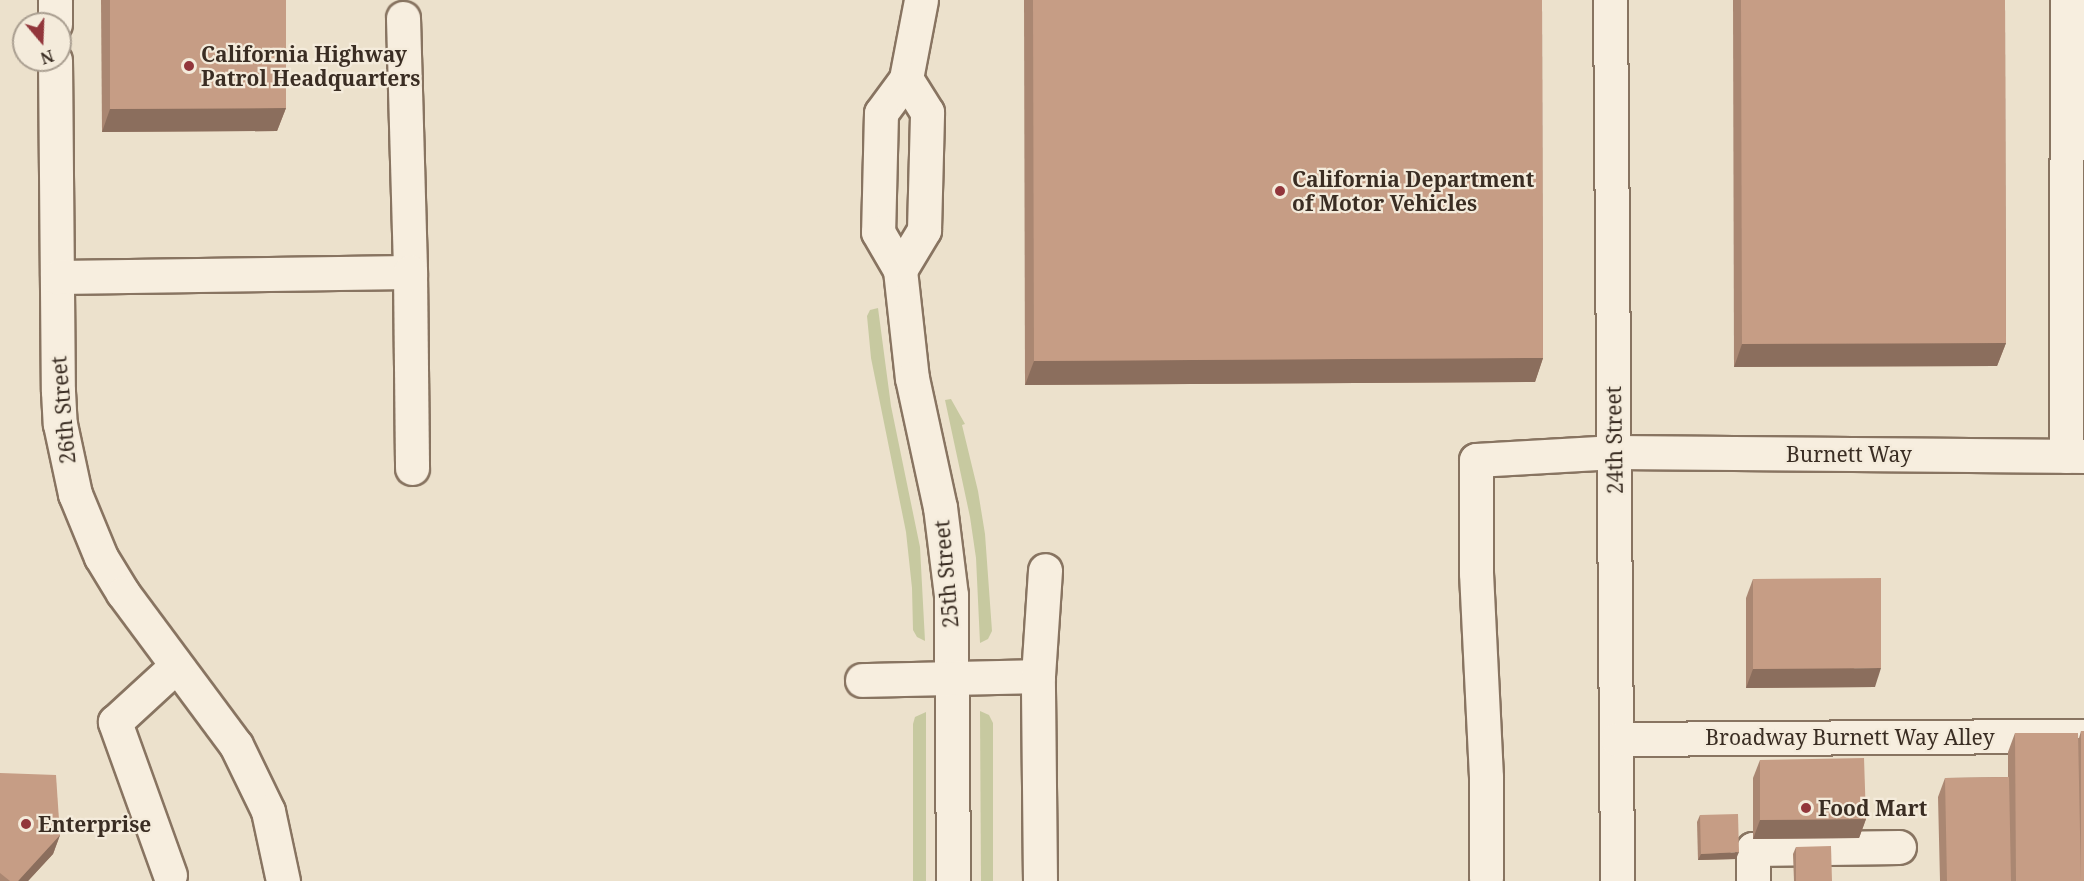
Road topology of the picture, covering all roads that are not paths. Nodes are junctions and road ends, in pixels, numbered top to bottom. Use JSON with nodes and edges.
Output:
{"nodes":[{"id":1,"x":921,"y":0,"type":"edge"},
{"id":2,"x":1610,"y":0,"type":"edge"},
{"id":3,"x":2067,"y":0,"type":"edge"},
{"id":4,"x":403,"y":18,"type":"dead end"},
{"id":5,"x":55,"y":72,"type":"edge"},
{"id":6,"x":906,"y":79,"type":"junction"},
{"id":7,"x":900,"y":270,"type":"junction"},
{"id":8,"x":410,"y":272,"type":"junction"},
{"id":9,"x":57,"y":277,"type":"junction"},
{"id":10,"x":1615,"y":452,"type":"junction"},
{"id":11,"x":2075,"y":456,"type":"edge"},
{"id":12,"x":412,"y":468,"type":"dead end"},
{"id":13,"x":1045,"y":570,"type":"dead end"},
{"id":14,"x":176,"y":666,"type":"junction"},
{"id":15,"x":1038,"y":676,"type":"junction"},
{"id":16,"x":952,"y":679,"type":"junction"},
{"id":17,"x":861,"y":680,"type":"dead end"},
{"id":18,"x":2084,"y":736,"type":"edge"},
{"id":19,"x":1617,"y":739,"type":"junction"},
{"id":20,"x":1899,"y":847,"type":"dead end"},
{"id":21,"x":170,"y":875,"type":"dead end"},
{"id":22,"x":1486,"y":878,"type":"dead end"},
{"id":23,"x":283,"y":881,"type":"edge"},
{"id":24,"x":953,"y":881,"type":"edge"},
{"id":25,"x":1040,"y":881,"type":"edge"},
{"id":26,"x":1617,"y":881,"type":"edge"},
{"id":27,"x":1753,"y":881,"type":"edge"}],
"edges":[{"from":1,"to":6,"type":"street","name":"25th Street"},
{"from":2,"to":10,"type":"street","name":"24th Street"},
{"from":3,"to":11,"type":"street"},
{"from":4,"to":8,"type":"street"},
{"from":5,"to":9,"type":"street","name":"26th Street"},
{"from":6,"to":7,"type":"street"},
{"from":6,"to":7,"type":"street","name":"25th Street"},
{"from":7,"to":16,"type":"street","name":"25th Street"},
{"from":8,"to":9,"type":"street"},
{"from":8,"to":12,"type":"street"},
{"from":9,"to":14,"type":"street","name":"26th Street"},
{"from":10,"to":11,"type":"street","name":"Burnett Way"},
{"from":10,"to":19,"type":"street","name":"24th Street"},
{"from":10,"to":22,"type":"street","name":"Burnett Way"},
{"from":13,"to":15,"type":"street"},
{"from":14,"to":21,"type":"street"},
{"from":14,"to":23,"type":"street","name":"26th Street"},
{"from":15,"to":16,"type":"street"},
{"from":15,"to":25,"type":"street"},
{"from":16,"to":17,"type":"street"},
{"from":16,"to":24,"type":"street","name":"25th Street"},
{"from":18,"to":19,"type":"street","name":"Broadway Burnett Way Alley"},
{"from":19,"to":26,"type":"street","name":"24th Street"},
{"from":20,"to":27,"type":"street"}]}
